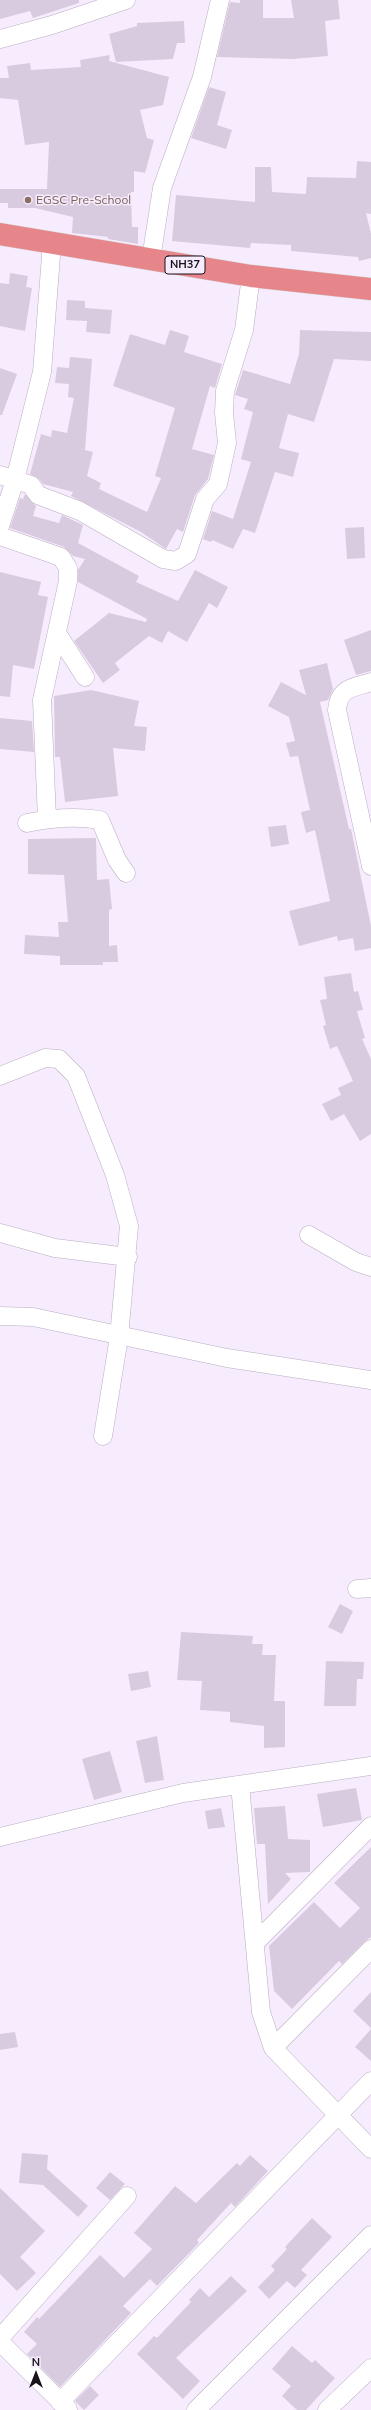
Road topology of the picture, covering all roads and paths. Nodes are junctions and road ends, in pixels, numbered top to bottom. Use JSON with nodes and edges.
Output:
{"nodes":[{"id":1,"x":126,"y":0,"type":"edge"},
{"id":2,"x":220,"y":0,"type":"edge"},
{"id":3,"x":0,"y":39,"type":"edge"},
{"id":4,"x":0,"y":234,"type":"edge"},
{"id":5,"x":52,"y":243,"type":"junction"},
{"id":6,"x":151,"y":259,"type":"junction"},
{"id":7,"x":251,"y":276,"type":"junction"},
{"id":8,"x":371,"y":289,"type":"edge"},
{"id":9,"x":7,"y":477,"type":"edge"},
{"id":10,"x":0,"y":526,"type":"edge"},
{"id":11,"x":0,"y":536,"type":"edge"},
{"id":12,"x":57,"y":633,"type":"junction"},
{"id":13,"x":85,"y":677,"type":"dead end"},
{"id":14,"x":371,"y":682,"type":"edge"},
{"id":15,"x":364,"y":791,"type":"edge"},
{"id":16,"x":47,"y":819,"type":"junction"},
{"id":17,"x":27,"y":823,"type":"dead end"},
{"id":18,"x":371,"y":866,"type":"edge"},
{"id":19,"x":126,"y":874,"type":"dead end"},
{"id":20,"x":0,"y":1076,"type":"edge"},
{"id":21,"x":0,"y":1233,"type":"edge"},
{"id":22,"x":309,"y":1235,"type":"dead end"},
{"id":23,"x":128,"y":1257,"type":"junction"},
{"id":24,"x":371,"y":1267,"type":"edge"},
{"id":25,"x":0,"y":1316,"type":"edge"},
{"id":26,"x":119,"y":1337,"type":"junction"},
{"id":27,"x":371,"y":1380,"type":"edge"},
{"id":28,"x":103,"y":1436,"type":"dead end"},
{"id":29,"x":371,"y":1766,"type":"edge"},
{"id":30,"x":240,"y":1785,"type":"junction"},
{"id":31,"x":371,"y":1826,"type":"edge"},
{"id":32,"x":0,"y":1837,"type":"edge"},
{"id":33,"x":256,"y":1942,"type":"junction"},
{"id":34,"x":371,"y":1949,"type":"edge"},
{"id":35,"x":273,"y":2048,"type":"junction"},
{"id":36,"x":371,"y":2081,"type":"edge"},
{"id":37,"x":337,"y":2114,"type":"junction"},
{"id":38,"x":371,"y":2149,"type":"edge"},
{"id":39,"x":127,"y":2196,"type":"dead end"},
{"id":40,"x":371,"y":2235,"type":"edge"},
{"id":41,"x":0,"y":2338,"type":"edge"},
{"id":42,"x":0,"y":2342,"type":"edge"},
{"id":43,"x":371,"y":2368,"type":"edge"},
{"id":44,"x":64,"y":2406,"type":"edge"},
{"id":45,"x":196,"y":2410,"type":"edge"},
{"id":46,"x":327,"y":2410,"type":"edge"}],
"edges":[{"from":1,"to":3,"type":"street"},
{"from":2,"to":6,"type":"street"},
{"from":4,"to":5,"type":"highway","number":"NH37"},
{"from":5,"to":6,"type":"highway","number":"NH37"},
{"from":5,"to":9,"type":"street"},
{"from":6,"to":7,"type":"highway","number":"NH37"},
{"from":7,"to":8,"type":"highway","number":"NH37"},
{"from":7,"to":9,"type":"street"},
{"from":9,"to":10,"type":"street"},
{"from":11,"to":12,"type":"street"},
{"from":12,"to":13,"type":"street"},
{"from":12,"to":16,"type":"street"},
{"from":14,"to":15,"type":"street"},
{"from":15,"to":18,"type":"street"},
{"from":16,"to":17,"type":"street"},
{"from":16,"to":19,"type":"street"},
{"from":20,"to":23,"type":"street"},
{"from":21,"to":23,"type":"street"},
{"from":22,"to":24,"type":"street"},
{"from":23,"to":26,"type":"street"},
{"from":25,"to":26,"type":"street"},
{"from":26,"to":27,"type":"street"},
{"from":26,"to":28,"type":"street"},
{"from":29,"to":30,"type":"street"},
{"from":30,"to":32,"type":"street"},
{"from":30,"to":33,"type":"street"},
{"from":31,"to":33,"type":"street"},
{"from":33,"to":35,"type":"street"},
{"from":34,"to":35,"type":"street"},
{"from":35,"to":37,"type":"street"},
{"from":36,"to":37,"type":"street"},
{"from":37,"to":38,"type":"street"},
{"from":37,"to":44,"type":"street"},
{"from":39,"to":41,"type":"street"},
{"from":40,"to":45,"type":"street"},
{"from":42,"to":44,"type":"street"},
{"from":43,"to":46,"type":"street"}]}
